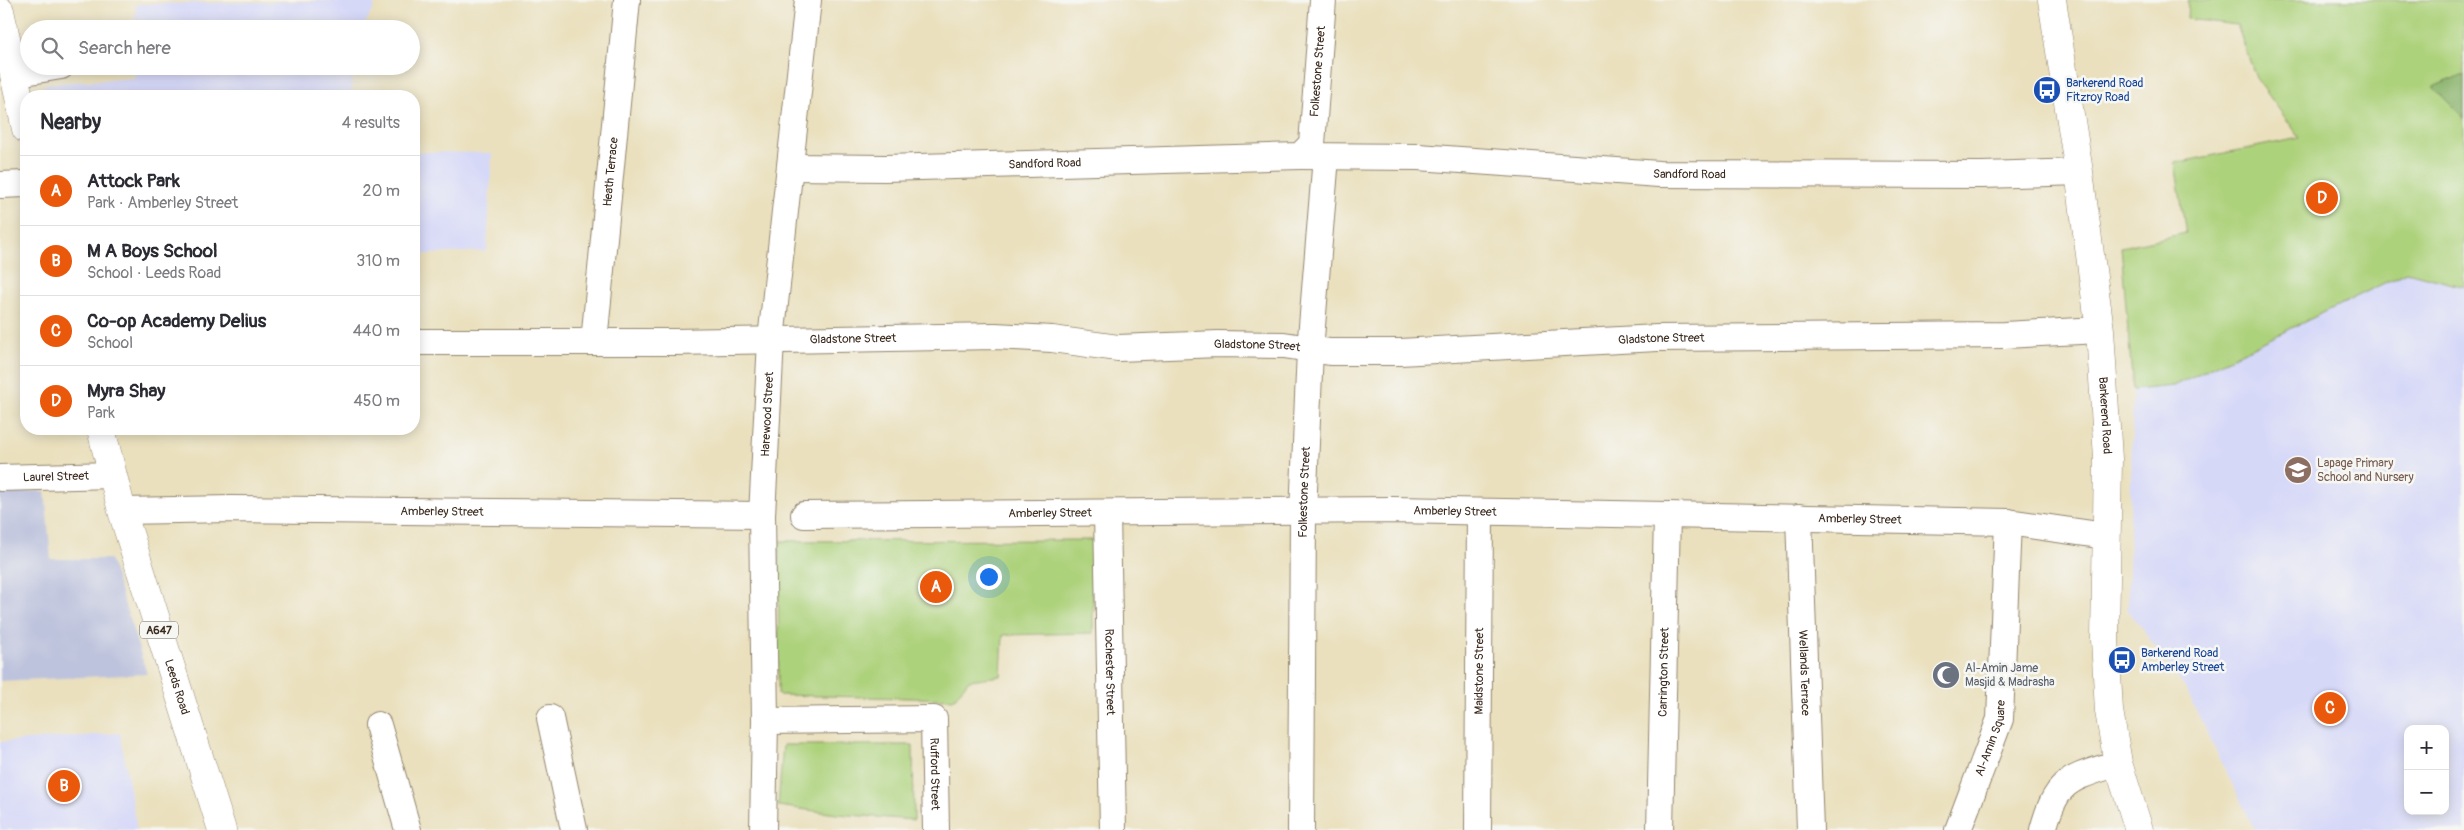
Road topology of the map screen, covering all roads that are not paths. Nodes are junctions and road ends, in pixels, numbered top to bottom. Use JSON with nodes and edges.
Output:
{"nodes":[{"id":1,"x":627,"y":0,"type":"edge"},
{"id":2,"x":808,"y":0,"type":"edge"},
{"id":3,"x":1323,"y":0,"type":"edge"},
{"id":4,"x":2052,"y":0,"type":"edge"},
{"id":5,"x":0,"y":11,"type":"edge"},
{"id":6,"x":7,"y":59,"type":"edge"},
{"id":7,"x":20,"y":61,"type":"edge"},
{"id":8,"x":20,"y":107,"type":"edge"},
{"id":9,"x":1312,"y":152,"type":"junction"},
{"id":10,"x":791,"y":167,"type":"junction"},
{"id":11,"x":2079,"y":172,"type":"junction"},
{"id":12,"x":20,"y":184,"type":"edge"},
{"id":13,"x":0,"y":185,"type":"edge"},
{"id":14,"x":2100,"y":330,"type":"junction"},
{"id":15,"x":771,"y":340,"type":"junction"},
{"id":16,"x":420,"y":342,"type":"edge"},
{"id":17,"x":594,"y":342,"type":"junction"},
{"id":18,"x":1320,"y":351,"type":"junction"},
{"id":19,"x":102,"y":435,"type":"edge"},
{"id":20,"x":112,"y":475,"type":"junction"},
{"id":21,"x":0,"y":478,"type":"edge"},
{"id":22,"x":122,"y":511,"type":"junction"},
{"id":23,"x":1480,"y":512,"type":"junction"},
{"id":24,"x":1107,"y":513,"type":"junction"},
{"id":25,"x":1302,"y":513,"type":"junction"},
{"id":26,"x":762,"y":515,"type":"junction"},
{"id":27,"x":804,"y":515,"type":"dead end"},
{"id":28,"x":1667,"y":515,"type":"junction"},
{"id":29,"x":1799,"y":517,"type":"junction"},
{"id":30,"x":2008,"y":522,"type":"junction"},
{"id":31,"x":2106,"y":536,"type":"junction"},
{"id":32,"x":550,"y":718,"type":"dead end"},
{"id":33,"x":765,"y":721,"type":"junction"},
{"id":34,"x":378,"y":726,"type":"dead end"},
{"id":35,"x":2118,"y":764,"type":"junction"},
{"id":36,"x":222,"y":830,"type":"edge"},
{"id":37,"x":408,"y":830,"type":"edge"},
{"id":38,"x":574,"y":830,"type":"edge"},
{"id":39,"x":763,"y":830,"type":"edge"},
{"id":40,"x":936,"y":830,"type":"edge"},
{"id":41,"x":1112,"y":830,"type":"edge"},
{"id":42,"x":1301,"y":830,"type":"edge"},
{"id":43,"x":1478,"y":830,"type":"edge"},
{"id":44,"x":1660,"y":830,"type":"edge"},
{"id":45,"x":1810,"y":830,"type":"edge"},
{"id":46,"x":1958,"y":830,"type":"edge"},
{"id":47,"x":2043,"y":830,"type":"edge"},
{"id":48,"x":2139,"y":830,"type":"edge"}],
"edges":[{"from":1,"to":17,"type":"street","name":"Heath Terrace"},
{"from":2,"to":10,"type":"street","name":"Harewood Street"},
{"from":3,"to":9,"type":"street","name":"Folkestone Street"},
{"from":4,"to":11,"type":"main road","name":"Barkerend Road"},
{"from":5,"to":6,"type":"main road"},
{"from":6,"to":7,"type":"street"},
{"from":6,"to":8,"type":"main road"},
{"from":9,"to":10,"type":"street","name":"Sandford Road"},
{"from":9,"to":11,"type":"street","name":"Sandford Road"},
{"from":9,"to":18,"type":"street","name":"Folkestone Street"},
{"from":10,"to":15,"type":"street","name":"Harewood Street"},
{"from":11,"to":14,"type":"main road","name":"Barkerend Road"},
{"from":12,"to":13,"type":"street"},
{"from":14,"to":18,"type":"street","name":"Gladstone Street"},
{"from":14,"to":31,"type":"main road","name":"Barkerend Road"},
{"from":15,"to":17,"type":"street","name":"Gladstone Street"},
{"from":15,"to":18,"type":"street","name":"Gladstone Street"},
{"from":15,"to":26,"type":"street","name":"Harewood Street"},
{"from":16,"to":17,"type":"street","name":"Gladstone Street"},
{"from":18,"to":25,"type":"street","name":"Folkestone Street"},
{"from":19,"to":20,"type":"main road","name":"Leeds Road","number":"A647"},
{"from":20,"to":21,"type":"street","name":"Laurel Street"},
{"from":20,"to":22,"type":"main road","name":"Leeds Road","number":"A647"},
{"from":22,"to":26,"type":"street","name":"Amberley Street"},
{"from":22,"to":36,"type":"main road","name":"Leeds Road","number":"A647"},
{"from":23,"to":25,"type":"street","name":"Amberley Street"},
{"from":23,"to":28,"type":"street","name":"Amberley Street"},
{"from":23,"to":43,"type":"street","name":"Maidstone Street"},
{"from":24,"to":25,"type":"street","name":"Amberley Street"},
{"from":24,"to":27,"type":"street","name":"Amberley Street"},
{"from":24,"to":41,"type":"street","name":"Rochester Street"},
{"from":25,"to":42,"type":"street","name":"Folkestone Street"},
{"from":26,"to":33,"type":"street","name":"Harewood Street"},
{"from":28,"to":29,"type":"street","name":"Amberley Street"},
{"from":28,"to":44,"type":"street","name":"Carrington Street"},
{"from":29,"to":30,"type":"street","name":"Amberley Street"},
{"from":29,"to":45,"type":"street","name":"Wellands Terrace"},
{"from":30,"to":31,"type":"street","name":"Amberley Street"},
{"from":30,"to":46,"type":"street","name":"Al-Amin Square"},
{"from":31,"to":35,"type":"main road","name":"Barkerend Road"},
{"from":32,"to":38,"type":"street"},
{"from":33,"to":39,"type":"street","name":"Harewood Street"},
{"from":33,"to":40,"type":"street","name":"Rufford Street"},
{"from":34,"to":37,"type":"street"},
{"from":35,"to":47,"type":"street"},
{"from":35,"to":48,"type":"main road","name":"Barkerend Road"}]}
